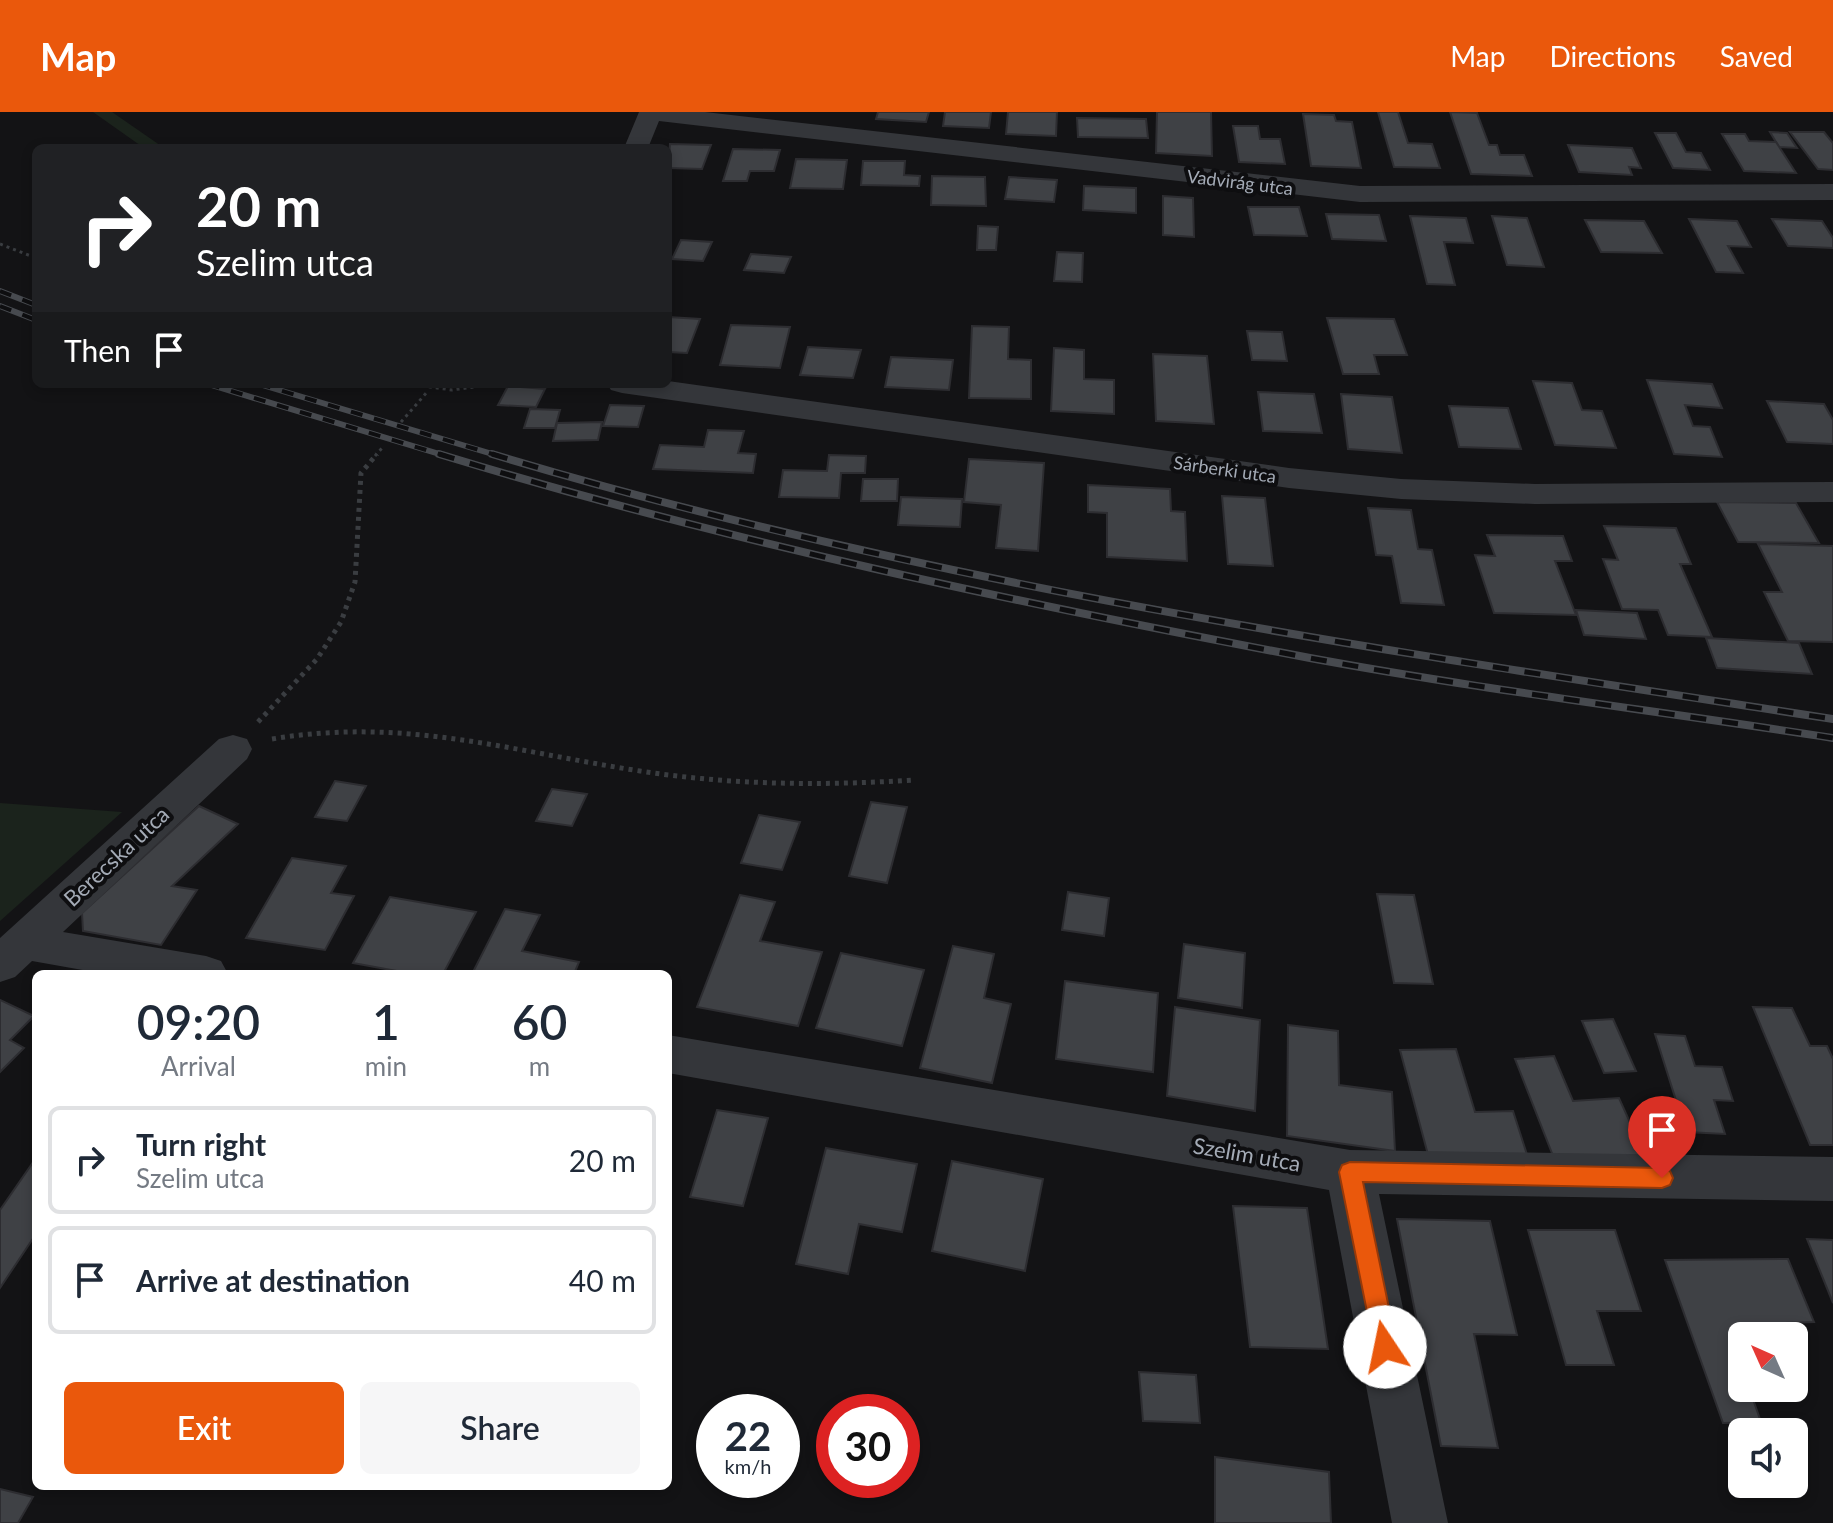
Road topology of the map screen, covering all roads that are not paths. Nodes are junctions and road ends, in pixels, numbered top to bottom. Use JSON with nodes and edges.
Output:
{"nodes":[{"id":1,"x":651,"y":112,"type":"edge"},
{"id":2,"x":638,"y":144,"type":"edge"},
{"id":3,"x":1833,"y":192,"type":"edge"},
{"id":4,"x":650,"y":388,"type":"edge"},
{"id":5,"x":1833,"y":492,"type":"edge"},
{"id":6,"x":233,"y":749,"type":"road end"},
{"id":7,"x":12,"y":953,"type":"edge"},
{"id":8,"x":169,"y":970,"type":"edge"},
{"id":9,"x":672,"y":1055,"type":"edge"},
{"id":10,"x":1350,"y":1172,"type":"junction"},
{"id":11,"x":1833,"y":1179,"type":"edge"},
{"id":12,"x":1420,"y":1523,"type":"edge"}],
"edges":[{"from":1,"to":2,"type":"street"},
{"from":1,"to":3,"type":"street","name":"Vadvirág utca"},
{"from":4,"to":5,"type":"street","name":"Sárberki utca"},
{"from":6,"to":7,"type":"street","name":"Berecska utca"},
{"from":7,"to":8,"type":"street"},
{"from":9,"to":10,"type":"street","name":"Szelim utca"},
{"from":10,"to":11,"type":"street","name":"Szelim utca"},
{"from":10,"to":12,"type":"street"}]}
